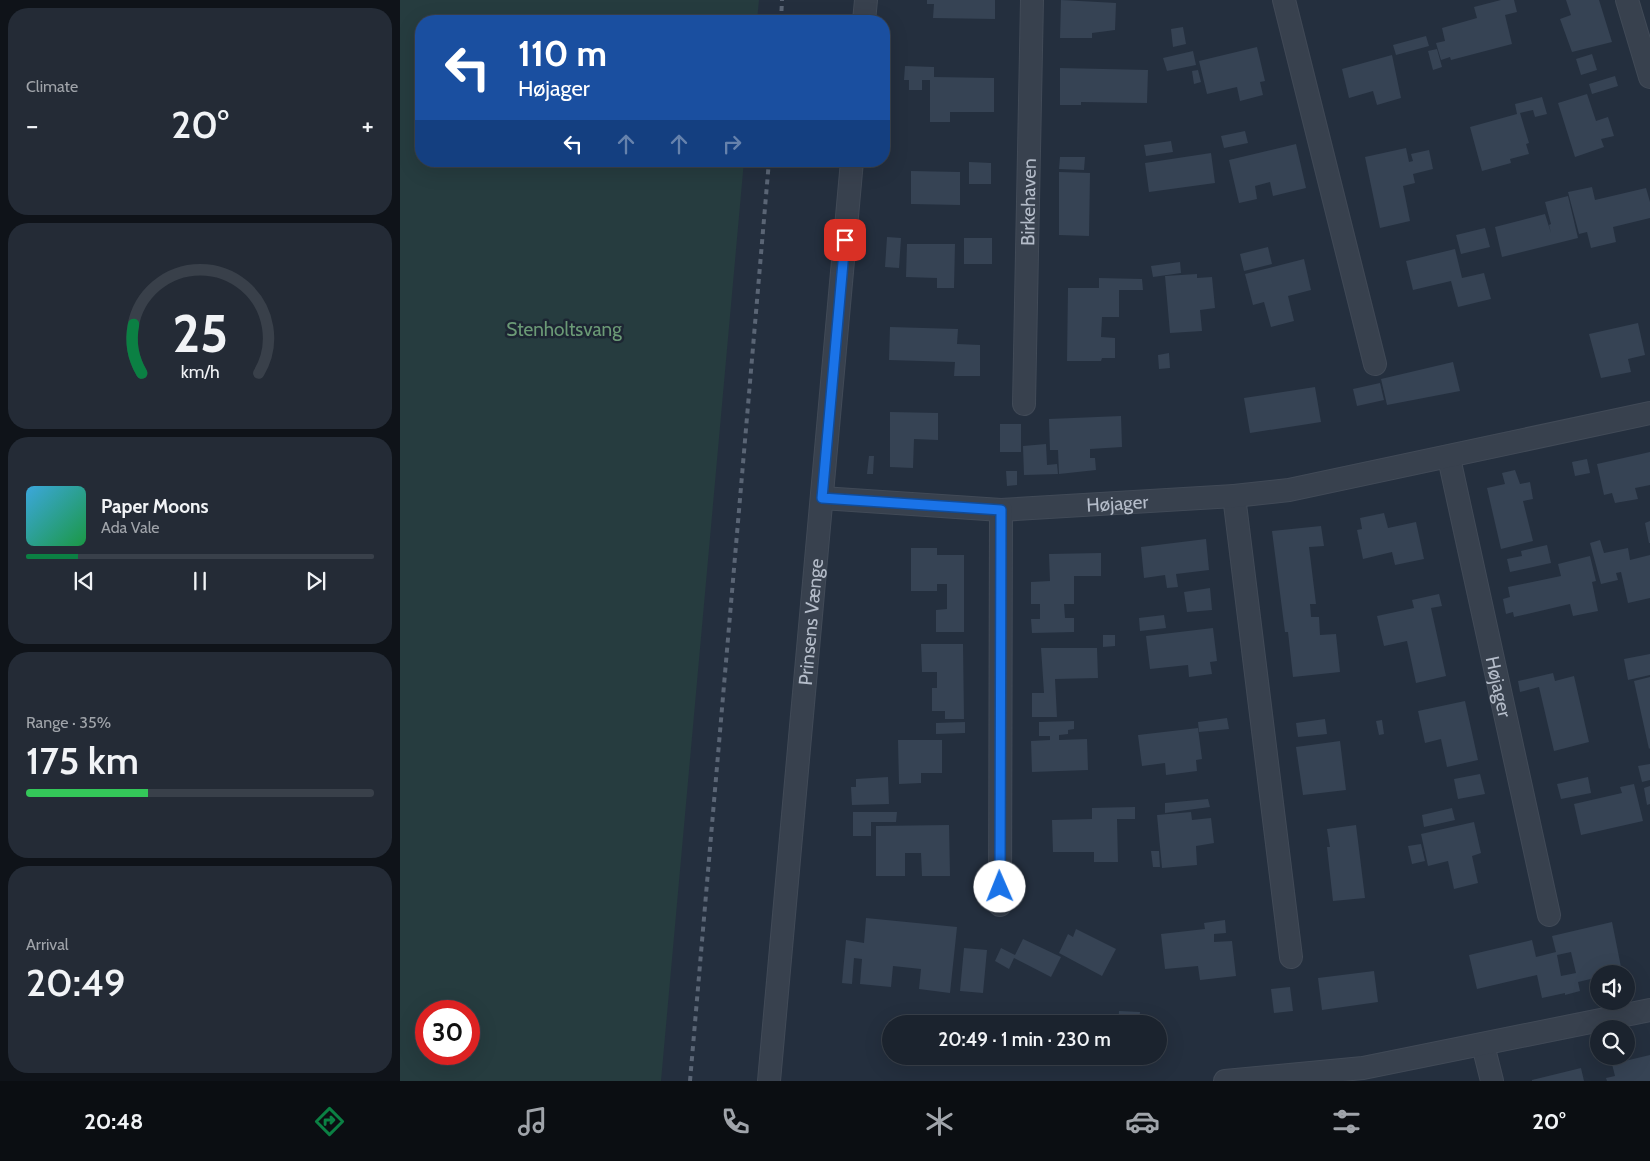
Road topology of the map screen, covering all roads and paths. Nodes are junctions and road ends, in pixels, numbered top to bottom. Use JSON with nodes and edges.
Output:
{"nodes":[{"id":1,"x":866,"y":0,"type":"edge"},
{"id":2,"x":1032,"y":0,"type":"edge"},
{"id":3,"x":1284,"y":0,"type":"edge"},
{"id":4,"x":1626,"y":0,"type":"edge"},
{"id":5,"x":865,"y":15,"type":"edge"},
{"id":6,"x":1650,"y":77,"type":"edge"},
{"id":7,"x":851,"y":167,"type":"edge"},
{"id":8,"x":1375,"y":364,"type":"dead end"},
{"id":9,"x":1024,"y":404,"type":"dead end"},
{"id":10,"x":1650,"y":413,"type":"edge"},
{"id":11,"x":1449,"y":458,"type":"junction"},
{"id":12,"x":1234,"y":496,"type":"junction"},
{"id":13,"x":822,"y":498,"type":"junction"},
{"id":14,"x":1001,"y":510,"type":"junction"},
{"id":15,"x":1000,"y":905,"type":"dead end"},
{"id":16,"x":1549,"y":915,"type":"dead end"},
{"id":17,"x":1291,"y":957,"type":"dead end"},
{"id":18,"x":1650,"y":1010,"type":"edge"},
{"id":19,"x":1483,"y":1045,"type":"junction"},
{"id":20,"x":1267,"y":1079,"type":"edge"},
{"id":21,"x":769,"y":1081,"type":"edge"},
{"id":22,"x":784,"y":1081,"type":"edge"},
{"id":23,"x":1225,"y":1081,"type":"edge"},
{"id":24,"x":1492,"y":1081,"type":"edge"}],
"edges":[{"from":1,"to":5,"type":"street"},
{"from":2,"to":9,"type":"street","name":"Birkehaven"},
{"from":3,"to":8,"type":"street"},
{"from":4,"to":6,"type":"street"},
{"from":7,"to":13,"type":"street","name":"Prinsens Vænge"},
{"from":10,"to":11,"type":"street","name":"Højager"},
{"from":11,"to":12,"type":"street","name":"Højager"},
{"from":11,"to":16,"type":"street","name":"Højager"},
{"from":12,"to":14,"type":"street","name":"Højager"},
{"from":12,"to":17,"type":"street"},
{"from":13,"to":14,"type":"street","name":"Højager"},
{"from":13,"to":21,"type":"street","name":"Prinsens Vænge"},
{"from":14,"to":15,"type":"street"},
{"from":18,"to":19,"type":"street"},
{"from":19,"to":20,"type":"street"},
{"from":19,"to":24,"type":"street"},
{"from":20,"to":23,"type":"street"},
{"from":21,"to":22,"type":"street"}]}
